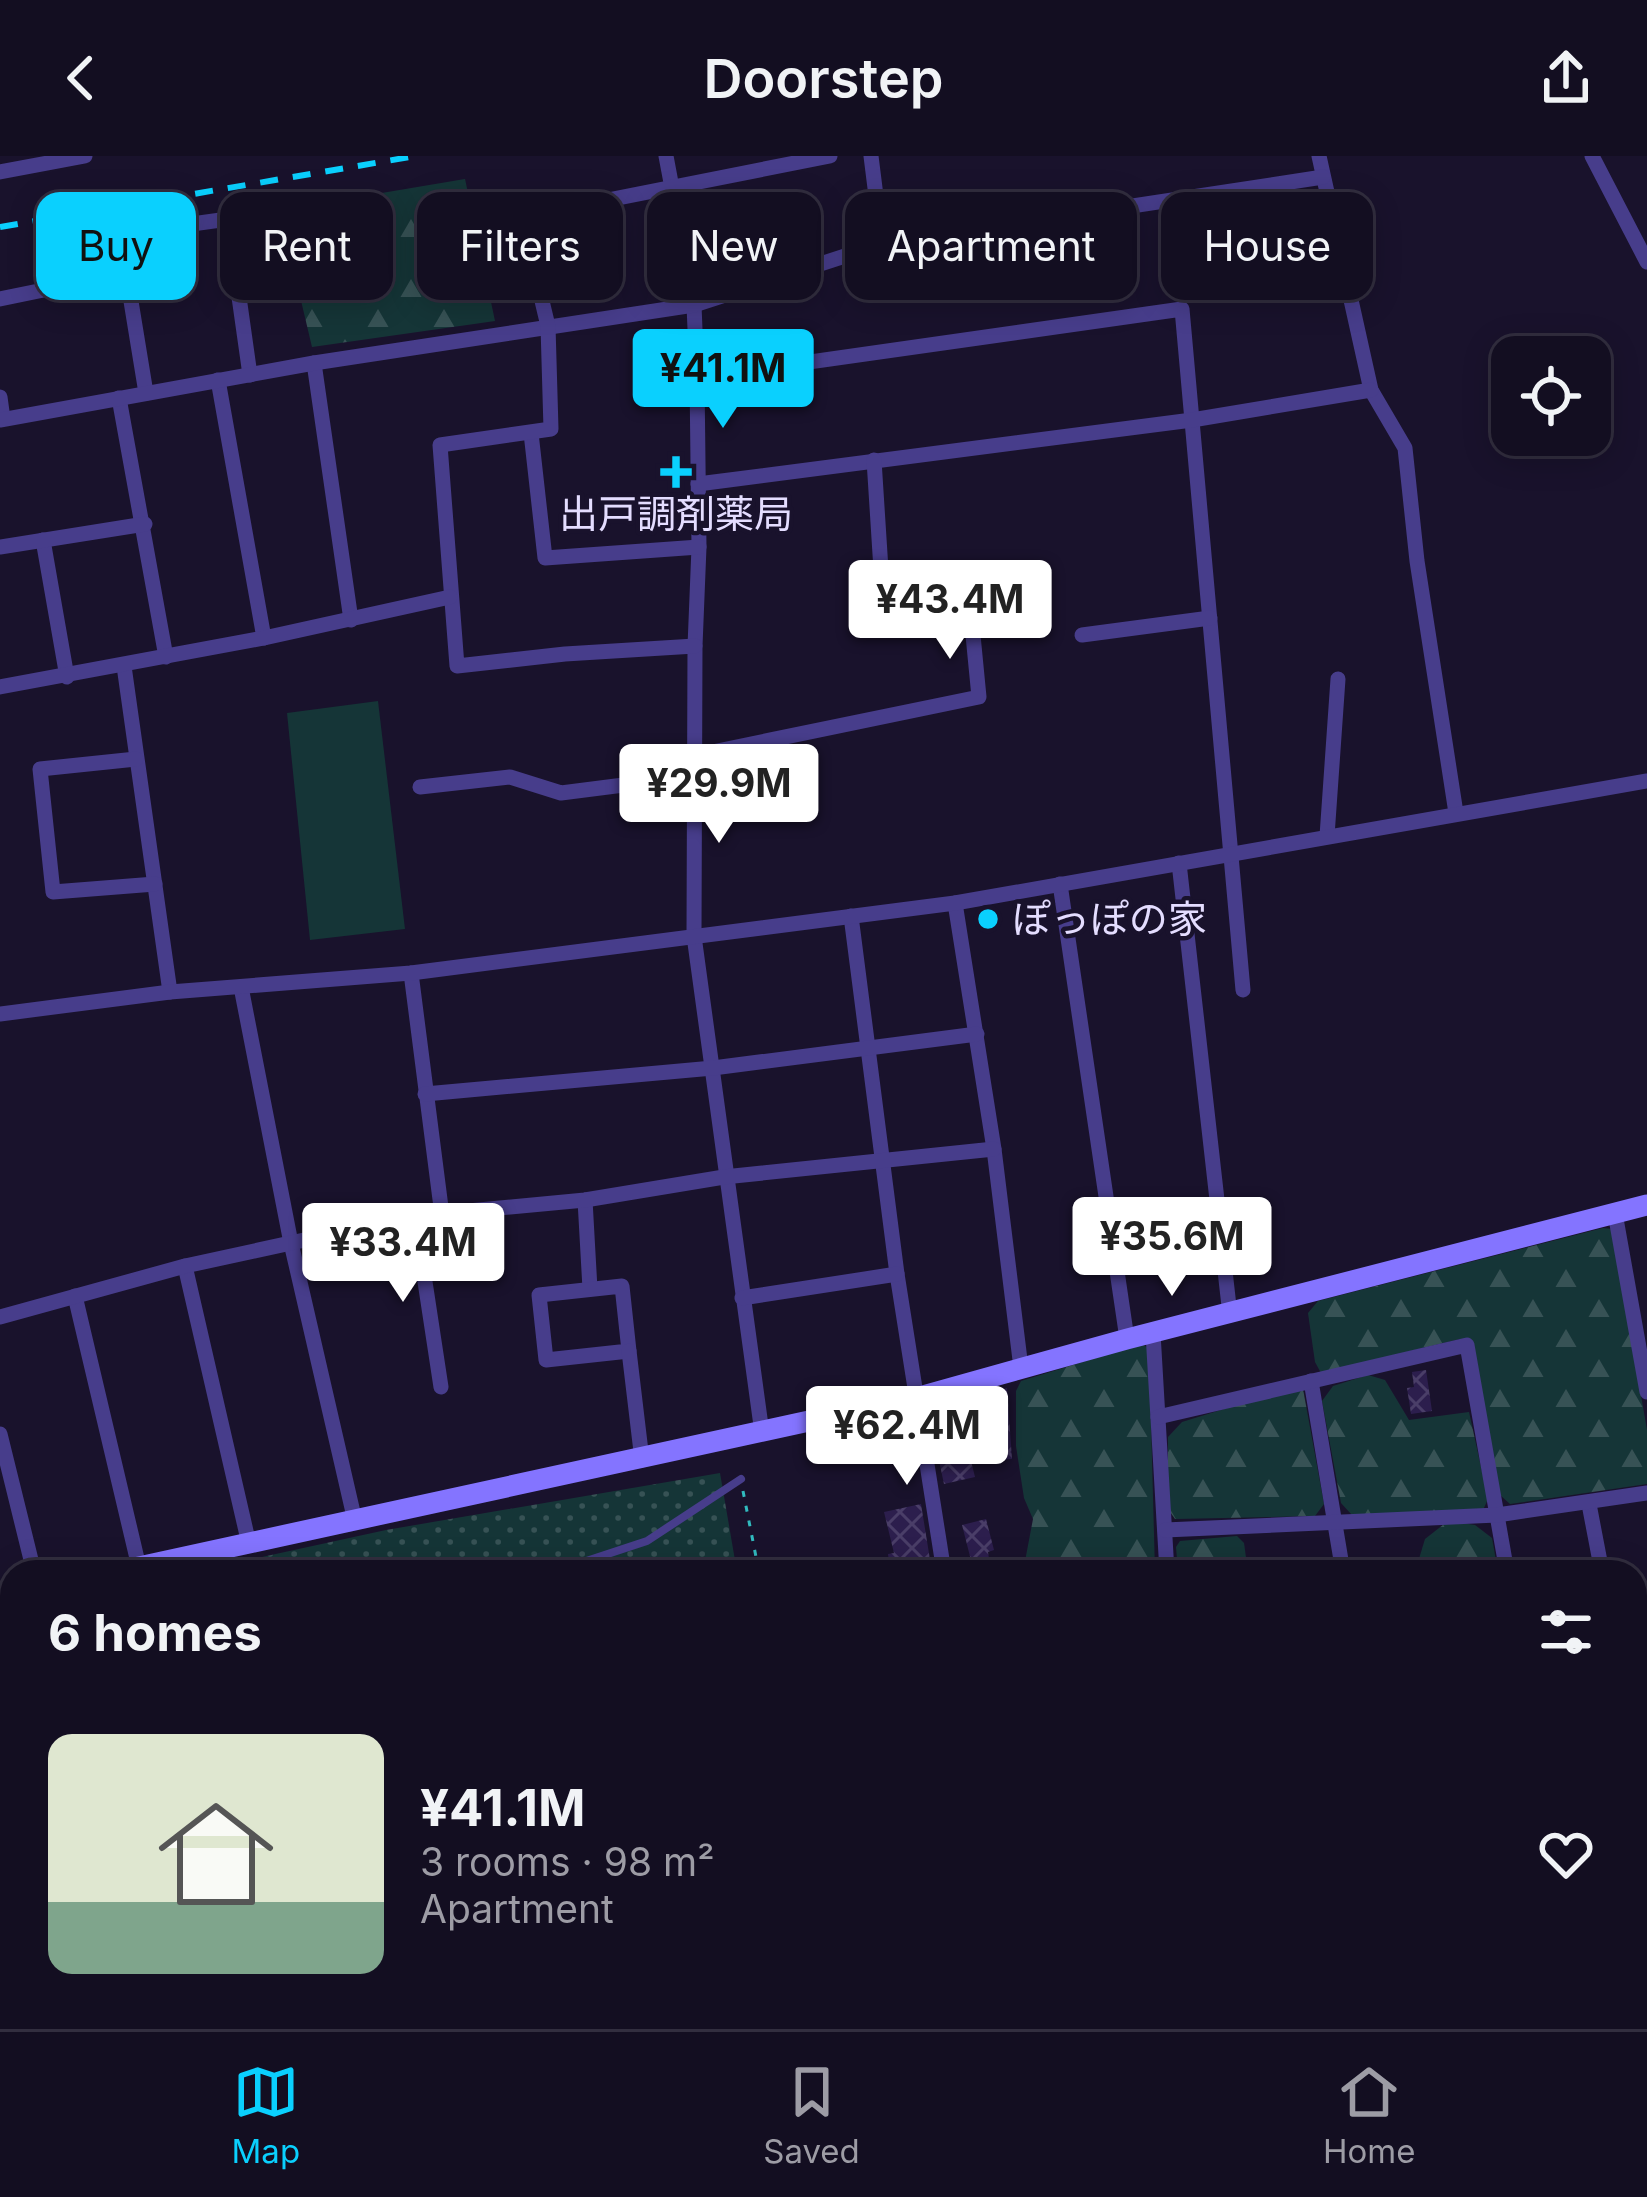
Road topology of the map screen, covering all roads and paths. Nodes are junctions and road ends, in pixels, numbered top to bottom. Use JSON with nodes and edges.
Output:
{"nodes":[{"id":1,"x":86,"y":156,"type":"edge"},
{"id":2,"x":666,"y":156,"type":"edge"},
{"id":3,"x":830,"y":156,"type":"edge"},
{"id":4,"x":871,"y":156,"type":"edge"},
{"id":5,"x":1318,"y":156,"type":"edge"},
{"id":6,"x":1592,"y":156,"type":"edge"},
{"id":7,"x":0,"y":172,"type":"edge"},
{"id":8,"x":1323,"y":177,"type":"junction"},
{"id":9,"x":673,"y":185,"type":"junction"},
{"id":10,"x":876,"y":192,"type":"edge"},
{"id":11,"x":1137,"y":205,"type":"edge"},
{"id":12,"x":845,"y":256,"type":"edge"},
{"id":13,"x":1647,"y":262,"type":"edge"},
{"id":14,"x":36,"y":292,"type":"edge"},
{"id":15,"x":0,"y":299,"type":"edge"},
{"id":16,"x":694,"y":304,"type":"junction"},
{"id":17,"x":548,"y":326,"type":"junction"},
{"id":18,"x":314,"y":363,"type":"junction"},
{"id":19,"x":250,"y":375,"type":"junction"},
{"id":20,"x":697,"y":378,"type":"junction"},
{"id":21,"x":218,"y":380,"type":"junction"},
{"id":22,"x":1371,"y":390,"type":"junction"},
{"id":23,"x":146,"y":393,"type":"junction"},
{"id":24,"x":0,"y":397,"type":"edge"},
{"id":25,"x":119,"y":398,"type":"junction"},
{"id":26,"x":1,"y":420,"type":"edge"},
{"id":27,"x":1192,"y":420,"type":"junction"},
{"id":28,"x":531,"y":434,"type":"junction"},
{"id":29,"x":874,"y":460,"type":"junction"},
{"id":30,"x":698,"y":484,"type":"junction"},
{"id":31,"x":145,"y":524,"type":"junction"},
{"id":32,"x":44,"y":540,"type":"junction"},
{"id":33,"x":0,"y":547,"type":"edge"},
{"id":34,"x":699,"y":547,"type":"junction"},
{"id":35,"x":450,"y":597,"type":"junction"},
{"id":36,"x":1210,"y":619,"type":"junction"},
{"id":37,"x":351,"y":620,"type":"junction"},
{"id":38,"x":1082,"y":635,"type":"dead end"},
{"id":39,"x":264,"y":638,"type":"junction"},
{"id":40,"x":694,"y":646,"type":"junction"},
{"id":41,"x":166,"y":657,"type":"junction"},
{"id":42,"x":124,"y":666,"type":"junction"},
{"id":43,"x":67,"y":676,"type":"junction"},
{"id":44,"x":1338,"y":680,"type":"dead end"},
{"id":45,"x":0,"y":687,"type":"edge"},
{"id":46,"x":693,"y":756,"type":"junction"},
{"id":47,"x":136,"y":759,"type":"junction"},
{"id":48,"x":694,"y":776,"type":"junction"},
{"id":49,"x":1647,"y":781,"type":"edge"},
{"id":50,"x":420,"y":787,"type":"dead end"},
{"id":51,"x":1456,"y":813,"type":"junction"},
{"id":52,"x":1327,"y":836,"type":"junction"},
{"id":53,"x":1231,"y":856,"type":"junction"},
{"id":54,"x":1179,"y":863,"type":"junction"},
{"id":55,"x":155,"y":884,"type":"junction"},
{"id":56,"x":1060,"y":884,"type":"junction"},
{"id":57,"x":956,"y":903,"type":"junction"},
{"id":58,"x":851,"y":916,"type":"junction"},
{"id":59,"x":694,"y":936,"type":"junction"},
{"id":60,"x":411,"y":973,"type":"junction"},
{"id":61,"x":241,"y":987,"type":"junction"},
{"id":62,"x":1244,"y":990,"type":"dead end"},
{"id":63,"x":170,"y":992,"type":"junction"},
{"id":64,"x":0,"y":1014,"type":"edge"},
{"id":65,"x":977,"y":1034,"type":"junction"},
{"id":66,"x":870,"y":1046,"type":"junction"},
{"id":67,"x":713,"y":1068,"type":"junction"},
{"id":68,"x":425,"y":1094,"type":"junction"},
{"id":69,"x":994,"y":1149,"type":"junction"},
{"id":70,"x":884,"y":1161,"type":"junction"},
{"id":71,"x":724,"y":1177,"type":"junction"},
{"id":72,"x":585,"y":1200,"type":"junction"},
{"id":73,"x":1647,"y":1205,"type":"edge"},
{"id":74,"x":1616,"y":1214,"type":"junction"},
{"id":75,"x":442,"y":1215,"type":"junction"},
{"id":76,"x":415,"y":1216,"type":"junction"},
{"id":77,"x":291,"y":1243,"type":"junction"},
{"id":78,"x":185,"y":1266,"type":"junction"},
{"id":79,"x":897,"y":1274,"type":"junction"},
{"id":80,"x":590,"y":1289,"type":"junction"},
{"id":81,"x":75,"y":1296,"type":"junction"},
{"id":82,"x":742,"y":1298,"type":"junction"},
{"id":83,"x":1230,"y":1315,"type":"junction"},
{"id":84,"x":0,"y":1317,"type":"edge"},
{"id":85,"x":1153,"y":1333,"type":"junction"},
{"id":86,"x":1127,"y":1339,"type":"junction"},
{"id":87,"x":628,"y":1351,"type":"junction"},
{"id":88,"x":1021,"y":1368,"type":"junction"},
{"id":89,"x":1311,"y":1381,"type":"junction"},
{"id":90,"x":441,"y":1387,"type":"dead end"},
{"id":91,"x":1647,"y":1392,"type":"edge"},
{"id":92,"x":919,"y":1397,"type":"junction"},
{"id":93,"x":1158,"y":1417,"type":"junction"},
{"id":94,"x":762,"y":1433,"type":"junction"},
{"id":95,"x":0,"y":1434,"type":"edge"},
{"id":96,"x":642,"y":1460,"type":"junction"},
{"id":97,"x":741,"y":1478,"type":"joint"},
{"id":98,"x":1647,"y":1493,"type":"edge"},
{"id":99,"x":1588,"y":1504,"type":"junction"},
{"id":100,"x":1497,"y":1515,"type":"junction"},
{"id":101,"x":355,"y":1521,"type":"junction"},
{"id":102,"x":1335,"y":1522,"type":"junction"},
{"id":103,"x":1165,"y":1530,"type":"junction"},
{"id":104,"x":248,"y":1544,"type":"junction"},
{"id":105,"x":31,"y":1560,"type":"edge"},
{"id":106,"x":137,"y":1560,"type":"edge"},
{"id":107,"x":175,"y":1560,"type":"edge"},
{"id":108,"x":589,"y":1560,"type":"edge"},
{"id":109,"x":757,"y":1560,"type":"edge"},
{"id":110,"x":942,"y":1560,"type":"edge"},
{"id":111,"x":1166,"y":1560,"type":"edge"},
{"id":112,"x":1341,"y":1560,"type":"edge"},
{"id":113,"x":1505,"y":1560,"type":"edge"},
{"id":114,"x":1600,"y":1560,"type":"edge"}],
"edges":[{"from":1,"to":7,"type":"street"},
{"from":2,"to":9,"type":"street"},
{"from":3,"to":9,"type":"street"},
{"from":4,"to":10,"type":"street"},
{"from":5,"to":8,"type":"street"},
{"from":6,"to":13,"type":"street"},
{"from":8,"to":11,"type":"street"},
{"from":8,"to":22,"type":"street"},
{"from":9,"to":16,"type":"street"},
{"from":9,"to":17,"type":"street"},
{"from":12,"to":16,"type":"street"},
{"from":14,"to":15,"type":"street"},
{"from":16,"to":17,"type":"street"},
{"from":16,"to":20,"type":"street"},
{"from":17,"to":18,"type":"street"},
{"from":17,"to":28,"type":"street"},
{"from":18,"to":19,"type":"street"},
{"from":18,"to":37,"type":"street"},
{"from":19,"to":21,"type":"street"},
{"from":19,"to":23,"type":"street"},
{"from":20,"to":27,"type":"street"},
{"from":20,"to":30,"type":"street"},
{"from":21,"to":23,"type":"street"},
{"from":21,"to":39,"type":"street"},
{"from":22,"to":27,"type":"street"},
{"from":22,"to":51,"type":"street"},
{"from":23,"to":25,"type":"street"},
{"from":24,"to":26,"type":"street"},
{"from":25,"to":26,"type":"street"},
{"from":25,"to":31,"type":"street"},
{"from":27,"to":29,"type":"street"},
{"from":27,"to":36,"type":"street"},
{"from":28,"to":34,"type":"street"},
{"from":28,"to":35,"type":"street"},
{"from":29,"to":30,"type":"street"},
{"from":29,"to":46,"type":"street"},
{"from":30,"to":34,"type":"street"},
{"from":31,"to":32,"type":"street"},
{"from":31,"to":41,"type":"street"},
{"from":32,"to":33,"type":"street"},
{"from":32,"to":43,"type":"street"},
{"from":34,"to":40,"type":"street"},
{"from":35,"to":37,"type":"street"},
{"from":35,"to":40,"type":"street"},
{"from":36,"to":38,"type":"street"},
{"from":36,"to":53,"type":"street"},
{"from":37,"to":39,"type":"street"},
{"from":39,"to":41,"type":"street"},
{"from":40,"to":46,"type":"street"},
{"from":41,"to":42,"type":"street"},
{"from":42,"to":43,"type":"street"},
{"from":42,"to":47,"type":"street"},
{"from":43,"to":45,"type":"street"},
{"from":44,"to":52,"type":"street"},
{"from":46,"to":48,"type":"street"},
{"from":47,"to":55,"type":"street"},
{"from":47,"to":55,"type":"street"},
{"from":48,"to":50,"type":"street"},
{"from":48,"to":59,"type":"street"},
{"from":49,"to":51,"type":"street"},
{"from":51,"to":52,"type":"street"},
{"from":52,"to":53,"type":"street"},
{"from":53,"to":54,"type":"street"},
{"from":53,"to":62,"type":"street"},
{"from":54,"to":56,"type":"street"},
{"from":54,"to":83,"type":"street"},
{"from":55,"to":63,"type":"street"},
{"from":56,"to":57,"type":"street"},
{"from":56,"to":86,"type":"street"},
{"from":57,"to":58,"type":"street"},
{"from":57,"to":65,"type":"street"},
{"from":58,"to":59,"type":"street"},
{"from":58,"to":66,"type":"street"},
{"from":59,"to":60,"type":"street"},
{"from":59,"to":67,"type":"street"},
{"from":60,"to":61,"type":"street"},
{"from":60,"to":68,"type":"street"},
{"from":61,"to":63,"type":"street"},
{"from":61,"to":77,"type":"street"},
{"from":63,"to":64,"type":"street"},
{"from":65,"to":66,"type":"street"},
{"from":65,"to":69,"type":"street"},
{"from":66,"to":67,"type":"street"},
{"from":66,"to":70,"type":"street"},
{"from":67,"to":68,"type":"street"},
{"from":67,"to":71,"type":"street"},
{"from":68,"to":75,"type":"street"},
{"from":69,"to":70,"type":"street"},
{"from":69,"to":88,"type":"street"},
{"from":70,"to":71,"type":"street"},
{"from":70,"to":79,"type":"street"},
{"from":71,"to":72,"type":"street"},
{"from":71,"to":82,"type":"street"},
{"from":72,"to":75,"type":"street"},
{"from":72,"to":80,"type":"street"},
{"from":73,"to":74,"type":"street"},
{"from":74,"to":83,"type":"street"},
{"from":74,"to":91,"type":"street"},
{"from":75,"to":76,"type":"street"},
{"from":76,"to":77,"type":"street"},
{"from":76,"to":90,"type":"street"},
{"from":77,"to":78,"type":"street"},
{"from":77,"to":101,"type":"street"},
{"from":78,"to":81,"type":"street"},
{"from":78,"to":104,"type":"street"},
{"from":79,"to":82,"type":"street"},
{"from":79,"to":92,"type":"street"},
{"from":80,"to":87,"type":"street"},
{"from":80,"to":87,"type":"street"},
{"from":81,"to":84,"type":"street"},
{"from":81,"to":106,"type":"street"},
{"from":82,"to":94,"type":"street"},
{"from":83,"to":85,"type":"street"},
{"from":85,"to":86,"type":"street"},
{"from":85,"to":93,"type":"street"},
{"from":86,"to":88,"type":"street"},
{"from":87,"to":96,"type":"street"},
{"from":88,"to":92,"type":"street"},
{"from":89,"to":93,"type":"street"},
{"from":89,"to":100,"type":"street"},
{"from":89,"to":102,"type":"street"},
{"from":92,"to":94,"type":"street"},
{"from":92,"to":110,"type":"street"},
{"from":93,"to":103,"type":"street"},
{"from":94,"to":96,"type":"street"},
{"from":95,"to":105,"type":"street"},
{"from":96,"to":101,"type":"street"},
{"from":97,"to":108,"type":"lane"},
{"from":97,"to":109,"type":"path"},
{"from":98,"to":99,"type":"street"},
{"from":99,"to":100,"type":"street"},
{"from":99,"to":114,"type":"street"},
{"from":100,"to":102,"type":"street"},
{"from":100,"to":113,"type":"street"},
{"from":101,"to":104,"type":"street"},
{"from":102,"to":103,"type":"street"},
{"from":102,"to":112,"type":"street"},
{"from":103,"to":111,"type":"street"},
{"from":104,"to":107,"type":"street"}]}
